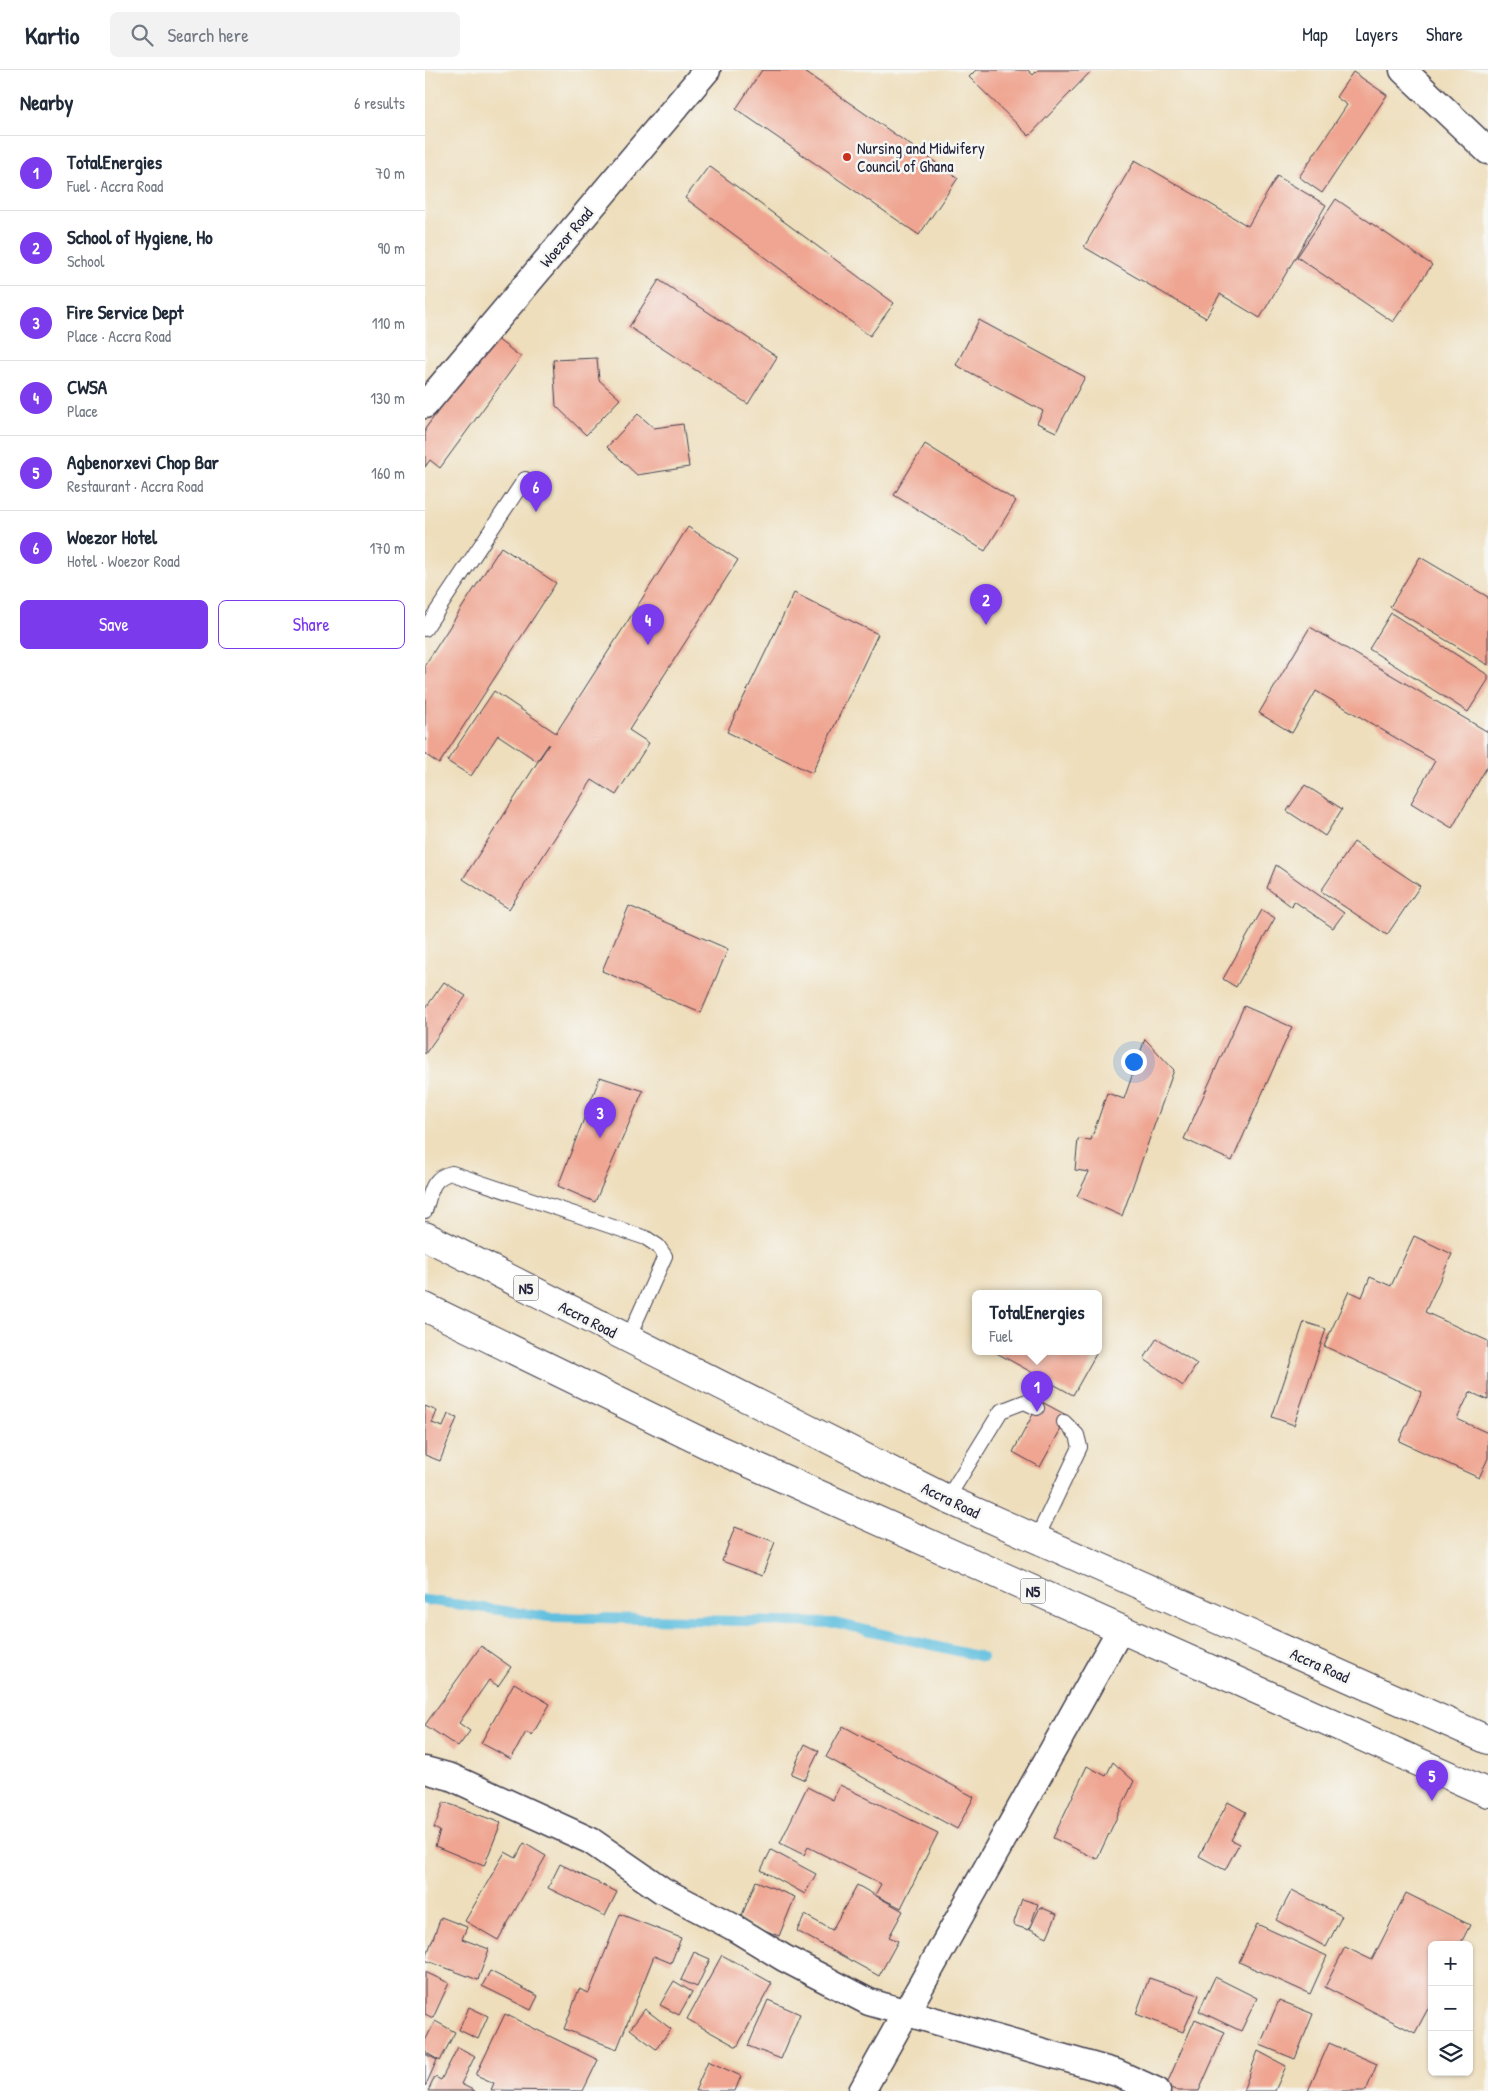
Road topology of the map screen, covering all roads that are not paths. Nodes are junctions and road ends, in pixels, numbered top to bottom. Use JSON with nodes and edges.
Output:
{"nodes":[{"id":1,"x":707,"y":70,"type":"edge"},
{"id":2,"x":1403,"y":70,"type":"edge"},
{"id":3,"x":1488,"y":151,"type":"edge"},
{"id":4,"x":425,"y":405,"type":"edge"},
{"id":5,"x":525,"y":479,"type":"dead end"},
{"id":6,"x":425,"y":629,"type":"edge"},
{"id":7,"x":425,"y":1211,"type":"edge"},
{"id":8,"x":425,"y":1236,"type":"edge"},
{"id":9,"x":425,"y":1307,"type":"edge"},
{"id":10,"x":628,"y":1339,"type":"junction"},
{"id":11,"x":1037,"y":1408,"type":"dead end"},
{"id":12,"x":1064,"y":1422,"type":"dead end"},
{"id":13,"x":947,"y":1499,"type":"junction"},
{"id":14,"x":1036,"y":1540,"type":"junction"},
{"id":15,"x":1120,"y":1630,"type":"junction"},
{"id":16,"x":1488,"y":1740,"type":"edge"},
{"id":17,"x":425,"y":1770,"type":"edge"},
{"id":18,"x":1488,"y":1793,"type":"edge"},
{"id":19,"x":905,"y":2013,"type":"junction"},
{"id":20,"x":862,"y":2091,"type":"edge"},
{"id":21,"x":1157,"y":2091,"type":"edge"}],
"edges":[{"from":1,"to":4,"type":"street","name":"Woezor Road"},
{"from":2,"to":3,"type":"street"},
{"from":5,"to":6,"type":"lane"},
{"from":7,"to":10,"type":"lane"},
{"from":8,"to":10,"type":"main road","name":"Accra Road","number":"N5"},
{"from":9,"to":15,"type":"main road","number":"N5"},
{"from":10,"to":13,"type":"main road","name":"Accra Road","number":"N5"},
{"from":11,"to":13,"type":"lane"},
{"from":12,"to":14,"type":"lane"},
{"from":13,"to":14,"type":"main road","name":"Accra Road","number":"N5"},
{"from":14,"to":16,"type":"main road","name":"Accra Road","number":"N5"},
{"from":15,"to":18,"type":"main road","number":"N5"},
{"from":15,"to":19,"type":"street"},
{"from":17,"to":19,"type":"street"},
{"from":19,"to":20,"type":"street"},
{"from":19,"to":21,"type":"street"}]}
